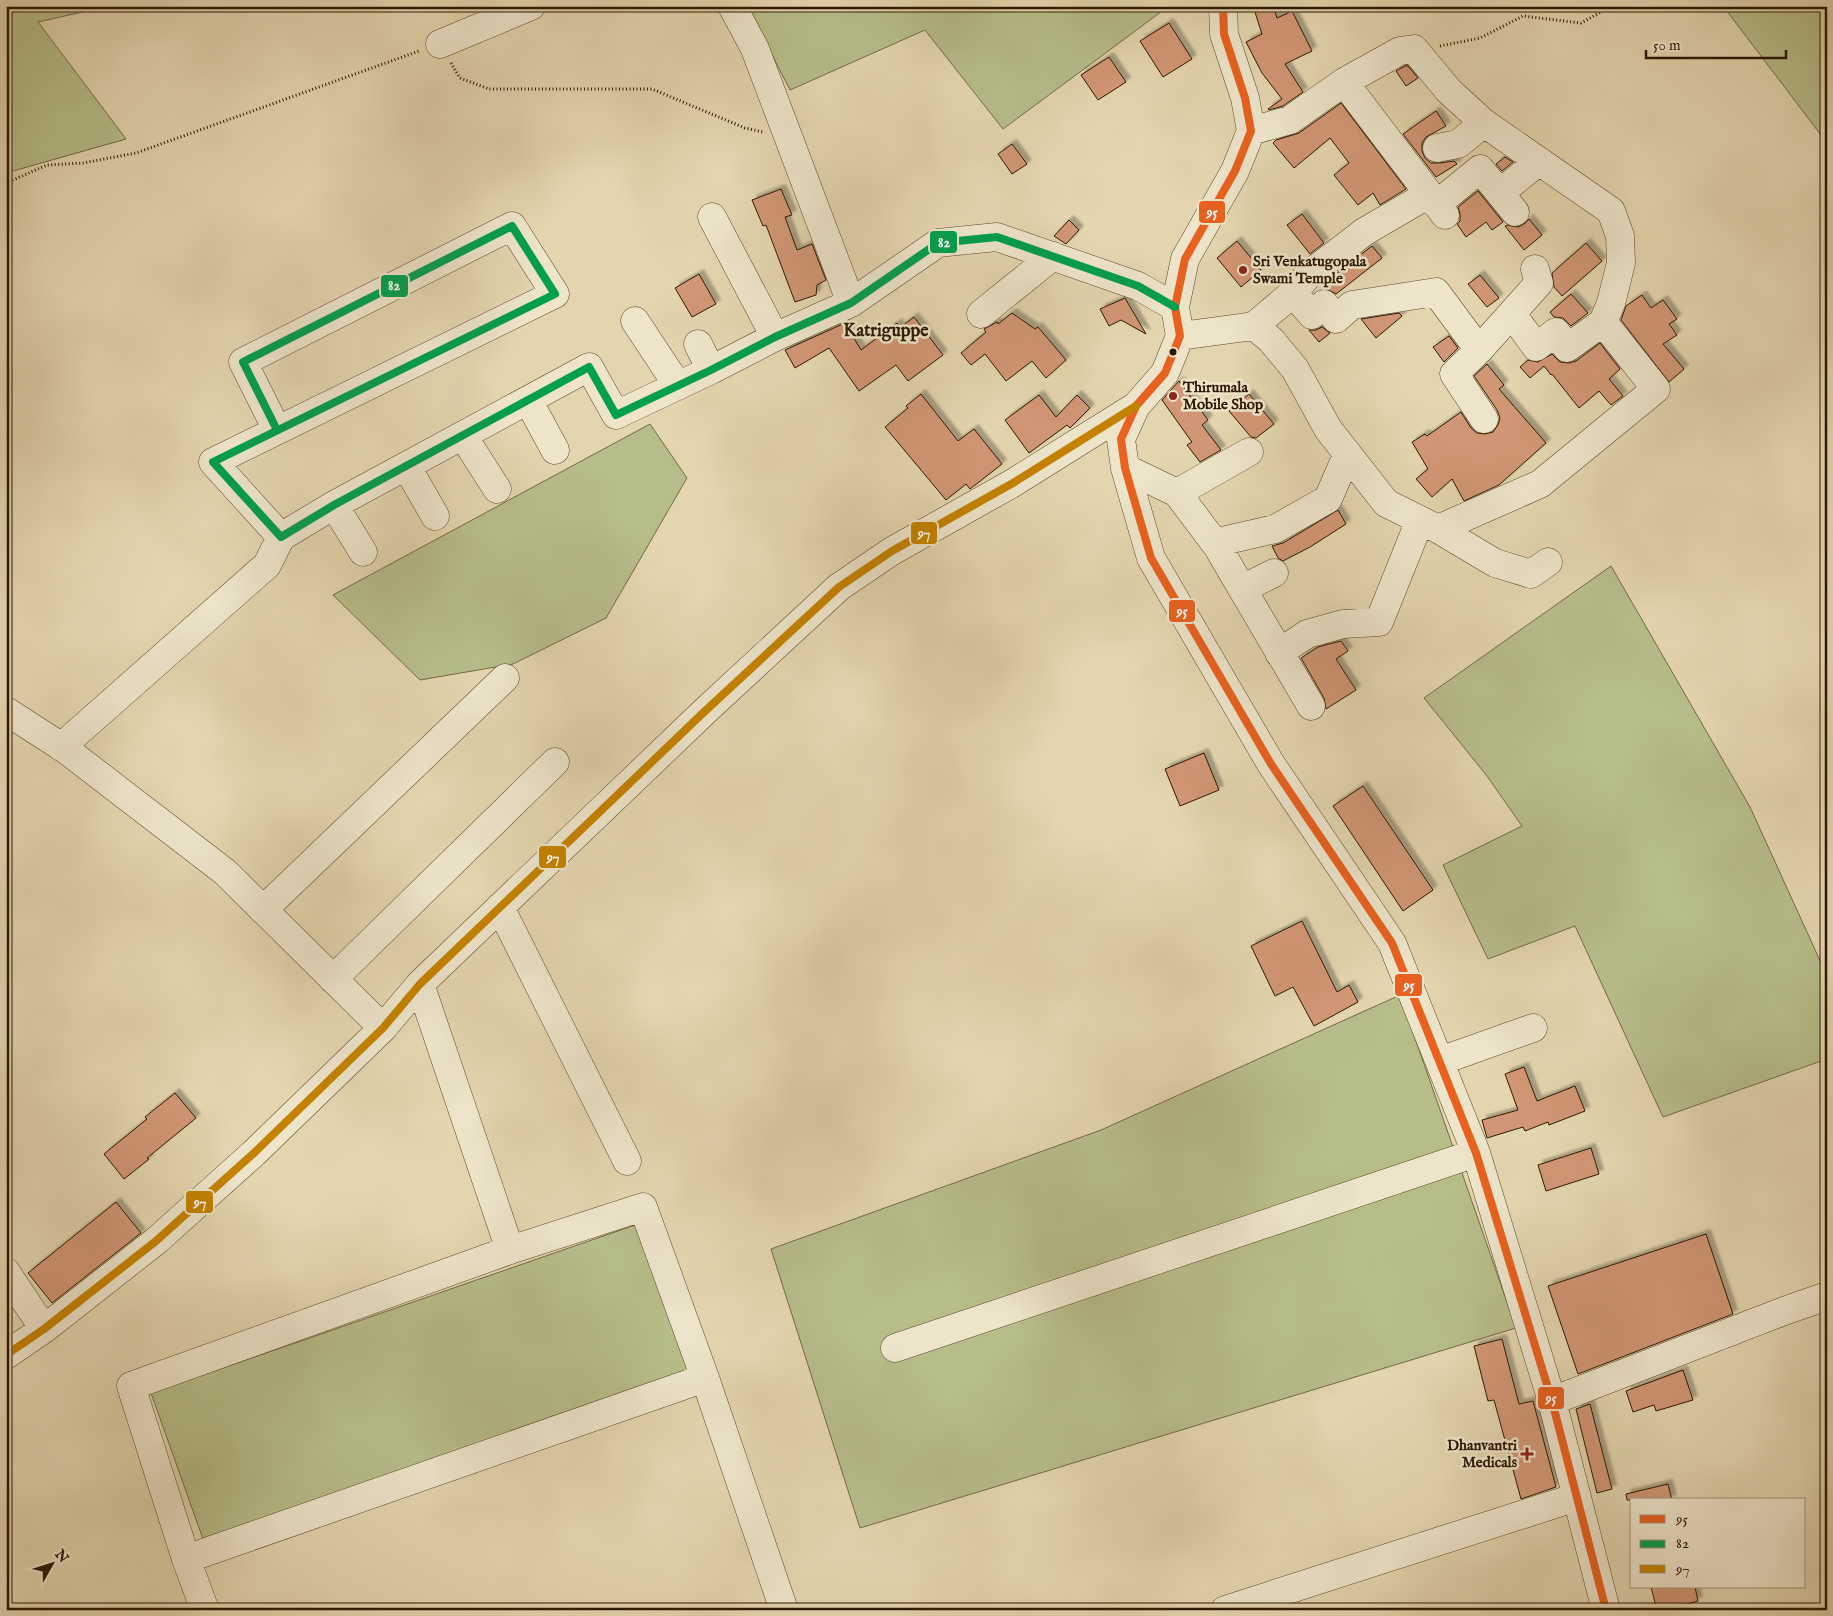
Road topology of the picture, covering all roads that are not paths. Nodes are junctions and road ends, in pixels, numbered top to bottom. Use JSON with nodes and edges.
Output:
{"nodes":[{"id":1,"x":531,"y":6,"type":"edge"},
{"id":2,"x":732,"y":6,"type":"edge"},
{"id":3,"x":1223,"y":6,"type":"edge"},
{"id":4,"x":440,"y":44,"type":"road end"},
{"id":5,"x":1344,"y":82,"type":"junction"},
{"id":6,"x":1484,"y":123,"type":"junction"},
{"id":7,"x":1251,"y":131,"type":"junction"},
{"id":8,"x":1437,"y":148,"type":"dead end"},
{"id":9,"x":1540,"y":161,"type":"junction"},
{"id":10,"x":1437,"y":204,"type":"junction"},
{"id":11,"x":712,"y":217,"type":"dead end"},
{"id":12,"x":1053,"y":256,"type":"junction"},
{"id":13,"x":1535,"y":269,"type":"dead end"},
{"id":14,"x":1293,"y":293,"type":"junction"},
{"id":15,"x":851,"y":303,"type":"junction"},
{"id":16,"x":1175,"y":306,"type":"junction"},
{"id":17,"x":980,"y":314,"type":"dead end"},
{"id":18,"x":1512,"y":314,"type":"junction"},
{"id":19,"x":635,"y":321,"type":"dead end"},
{"id":20,"x":1604,"y":322,"type":"junction"},
{"id":21,"x":1254,"y":326,"type":"junction"},
{"id":22,"x":1180,"y":336,"type":"junction"},
{"id":23,"x":775,"y":337,"type":"junction"},
{"id":24,"x":698,"y":344,"type":"dead end"},
{"id":25,"x":1479,"y":350,"type":"junction"},
{"id":26,"x":711,"y":370,"type":"junction"},
{"id":27,"x":678,"y":386,"type":"junction"},
{"id":28,"x":528,"y":400,"type":"junction"},
{"id":29,"x":1136,"y":406,"type":"junction"},
{"id":30,"x":1484,"y":419,"type":"dead end"},
{"id":31,"x":277,"y":430,"type":"junction"},
{"id":32,"x":463,"y":436,"type":"junction"},
{"id":33,"x":555,"y":450,"type":"dead end"},
{"id":34,"x":1249,"y":452,"type":"dead end"},
{"id":35,"x":1347,"y":455,"type":"junction"},
{"id":36,"x":407,"y":467,"type":"junction"},
{"id":37,"x":1125,"y":468,"type":"junction"},
{"id":38,"x":497,"y":489,"type":"dead end"},
{"id":39,"x":1177,"y":493,"type":"junction"},
{"id":40,"x":334,"y":505,"type":"junction"},
{"id":41,"x":435,"y":516,"type":"dead end"},
{"id":42,"x":1429,"y":524,"type":"junction"},
{"id":43,"x":281,"y":537,"type":"junction"},
{"id":44,"x":1217,"y":546,"type":"junction"},
{"id":45,"x":363,"y":552,"type":"dead end"},
{"id":46,"x":1548,"y":562,"type":"dead end"},
{"id":47,"x":1274,"y":573,"type":"dead end"},
{"id":48,"x":1242,"y":589,"type":"junction"},
{"id":49,"x":1279,"y":652,"type":"junction"},
{"id":50,"x":505,"y":678,"type":"dead end"},
{"id":51,"x":1311,"y":706,"type":"dead end"},
{"id":52,"x":6,"y":711,"type":"edge"},
{"id":53,"x":60,"y":747,"type":"junction"},
{"id":54,"x":555,"y":762,"type":"dead end"},
{"id":55,"x":500,"y":907,"type":"junction"},
{"id":56,"x":263,"y":910,"type":"junction"},
{"id":57,"x":333,"y":978,"type":"junction"},
{"id":58,"x":420,"y":984,"type":"junction"},
{"id":59,"x":383,"y":1028,"type":"junction"},
{"id":60,"x":1533,"y":1028,"type":"dead end"},
{"id":61,"x":1440,"y":1061,"type":"junction"},
{"id":62,"x":1476,"y":1153,"type":"junction"},
{"id":63,"x":627,"y":1161,"type":"dead end"},
{"id":64,"x":510,"y":1250,"type":"junction"},
{"id":65,"x":6,"y":1272,"type":"edge"},
{"id":66,"x":1827,"y":1296,"type":"edge"},
{"id":67,"x":44,"y":1329,"type":"junction"},
{"id":68,"x":895,"y":1348,"type":"dead end"},
{"id":69,"x":6,"y":1355,"type":"edge"},
{"id":70,"x":705,"y":1378,"type":"junction"},
{"id":71,"x":1552,"y":1401,"type":"junction"},
{"id":72,"x":1577,"y":1497,"type":"junction"},
{"id":73,"x":186,"y":1559,"type":"junction"},
{"id":74,"x":204,"y":1610,"type":"edge"},
{"id":75,"x":784,"y":1610,"type":"edge"},
{"id":76,"x":1225,"y":1610,"type":"edge"},
{"id":77,"x":1606,"y":1610,"type":"edge"}],
"edges":[{"from":1,"to":4,"type":"street"},
{"from":2,"to":15,"type":"street"},
{"from":3,"to":7,"type":"street"},
{"from":5,"to":6,"type":"street"},
{"from":5,"to":7,"type":"street"},
{"from":5,"to":10,"type":"street"},
{"from":6,"to":8,"type":"street"},
{"from":6,"to":9,"type":"street"},
{"from":7,"to":16,"type":"street"},
{"from":9,"to":10,"type":"street"},
{"from":9,"to":20,"type":"street"},
{"from":10,"to":14,"type":"street"},
{"from":11,"to":23,"type":"street"},
{"from":12,"to":15,"type":"street"},
{"from":12,"to":16,"type":"street"},
{"from":12,"to":17,"type":"street"},
{"from":13,"to":18,"type":"street"},
{"from":14,"to":21,"type":"street"},
{"from":14,"to":25,"type":"street"},
{"from":15,"to":23,"type":"street"},
{"from":16,"to":22,"type":"street"},
{"from":18,"to":20,"type":"street"},
{"from":18,"to":25,"type":"street"},
{"from":19,"to":27,"type":"street"},
{"from":20,"to":42,"type":"street"},
{"from":21,"to":22,"type":"street"},
{"from":21,"to":35,"type":"street"},
{"from":22,"to":29,"type":"street"},
{"from":23,"to":26,"type":"street"},
{"from":24,"to":26,"type":"street"},
{"from":25,"to":30,"type":"street"},
{"from":26,"to":27,"type":"street"},
{"from":27,"to":28,"type":"street"},
{"from":28,"to":32,"type":"street"},
{"from":28,"to":33,"type":"street"},
{"from":29,"to":37,"type":"street"},
{"from":29,"to":55,"type":"street"},
{"from":31,"to":31,"type":"street"},
{"from":31,"to":43,"type":"street"},
{"from":32,"to":36,"type":"street"},
{"from":32,"to":38,"type":"street"},
{"from":34,"to":39,"type":"street"},
{"from":35,"to":42,"type":"street"},
{"from":35,"to":44,"type":"street"},
{"from":36,"to":40,"type":"street"},
{"from":36,"to":41,"type":"street"},
{"from":37,"to":39,"type":"street"},
{"from":37,"to":61,"type":"street"},
{"from":39,"to":44,"type":"street"},
{"from":40,"to":43,"type":"street"},
{"from":40,"to":45,"type":"street"},
{"from":42,"to":46,"type":"street"},
{"from":42,"to":49,"type":"street"},
{"from":43,"to":53,"type":"street"},
{"from":44,"to":48,"type":"street"},
{"from":47,"to":48,"type":"street"},
{"from":48,"to":49,"type":"street"},
{"from":49,"to":51,"type":"street"},
{"from":50,"to":56,"type":"street"},
{"from":52,"to":53,"type":"street"},
{"from":53,"to":56,"type":"street"},
{"from":54,"to":57,"type":"street"},
{"from":55,"to":58,"type":"street"},
{"from":55,"to":63,"type":"street"},
{"from":56,"to":57,"type":"street"},
{"from":57,"to":59,"type":"street"},
{"from":58,"to":59,"type":"street"},
{"from":58,"to":64,"type":"street"},
{"from":59,"to":67,"type":"street"},
{"from":60,"to":61,"type":"street"},
{"from":61,"to":62,"type":"street"},
{"from":62,"to":68,"type":"street"},
{"from":62,"to":71,"type":"street"},
{"from":64,"to":70,"type":"street"},
{"from":64,"to":73,"type":"street"},
{"from":65,"to":67,"type":"street"},
{"from":66,"to":71,"type":"street"},
{"from":67,"to":69,"type":"street"},
{"from":70,"to":73,"type":"street"},
{"from":70,"to":75,"type":"street"},
{"from":71,"to":72,"type":"street"},
{"from":72,"to":76,"type":"street"},
{"from":72,"to":77,"type":"street"},
{"from":73,"to":74,"type":"street"}]}
